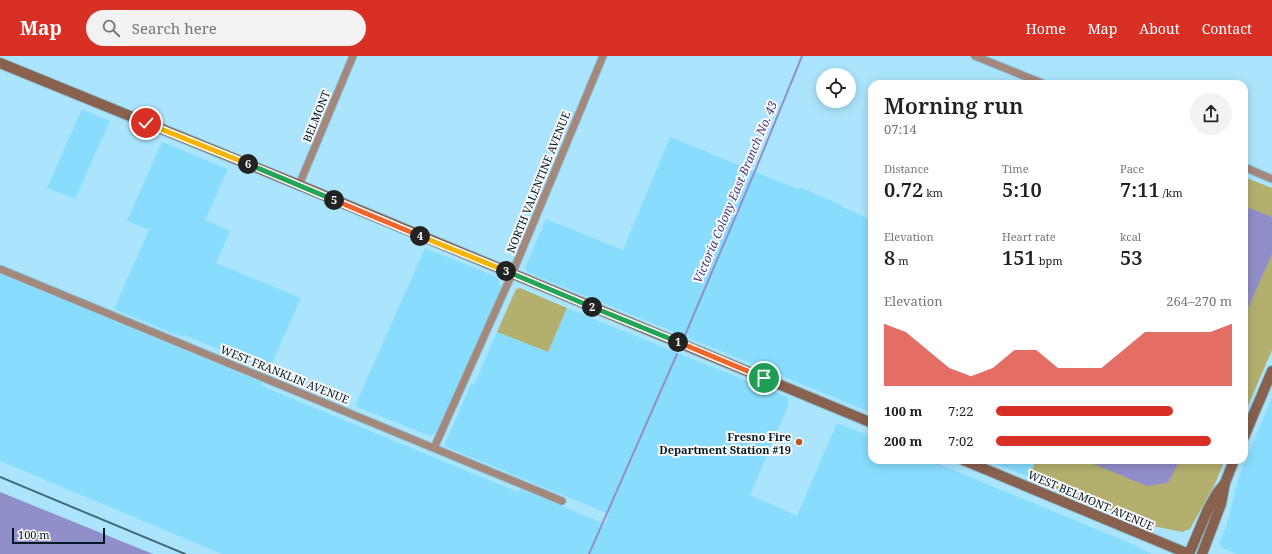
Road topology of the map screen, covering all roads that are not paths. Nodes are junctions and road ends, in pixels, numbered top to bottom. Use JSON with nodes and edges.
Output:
{"nodes":[{"id":1,"x":353,"y":56,"type":"edge"},
{"id":2,"x":603,"y":56,"type":"edge"},
{"id":3,"x":975,"y":56,"type":"edge"},
{"id":4,"x":0,"y":63,"type":"edge"},
{"id":5,"x":1034,"y":80,"type":"edge"},
{"id":6,"x":1248,"y":169,"type":"edge"},
{"id":7,"x":1272,"y":179,"type":"edge"},
{"id":8,"x":299,"y":185,"type":"junction"},
{"id":9,"x":0,"y":269,"type":"edge"},
{"id":10,"x":512,"y":274,"type":"junction"},
{"id":11,"x":1272,"y":371,"type":"edge"},
{"id":12,"x":868,"y":421,"type":"edge"},
{"id":13,"x":1248,"y":428,"type":"edge"},
{"id":14,"x":434,"y":448,"type":"junction"},
{"id":15,"x":973,"y":464,"type":"edge"},
{"id":16,"x":1232,"y":464,"type":"edge"},
{"id":17,"x":1225,"y":482,"type":"junction"},
{"id":18,"x":562,"y":501,"type":"dead end"},
{"id":19,"x":1189,"y":554,"type":"edge"},
{"id":20,"x":1202,"y":554,"type":"edge"}],
"edges":[{"from":1,"to":8,"type":"street","name":"BELMONT"},
{"from":2,"to":10,"type":"street","name":"NORTH VALENTINE AVENUE"},
{"from":3,"to":5,"type":"street"},
{"from":4,"to":8,"type":"street"},
{"from":6,"to":7,"type":"street"},
{"from":8,"to":10,"type":"street"},
{"from":9,"to":14,"type":"street","name":"WEST FRANKLIN AVENUE"},
{"from":10,"to":12,"type":"street"},
{"from":10,"to":14,"type":"street","name":"NORTH VALENTINE AVENUE"},
{"from":11,"to":13,"type":"street"},
{"from":14,"to":18,"type":"street","name":"WEST FRANKLIN AVENUE"},
{"from":15,"to":19,"type":"street","name":"WEST BELMONT AVENUE"},
{"from":16,"to":17,"type":"street"},
{"from":17,"to":19,"type":"street"},
{"from":17,"to":20,"type":"street"}]}
